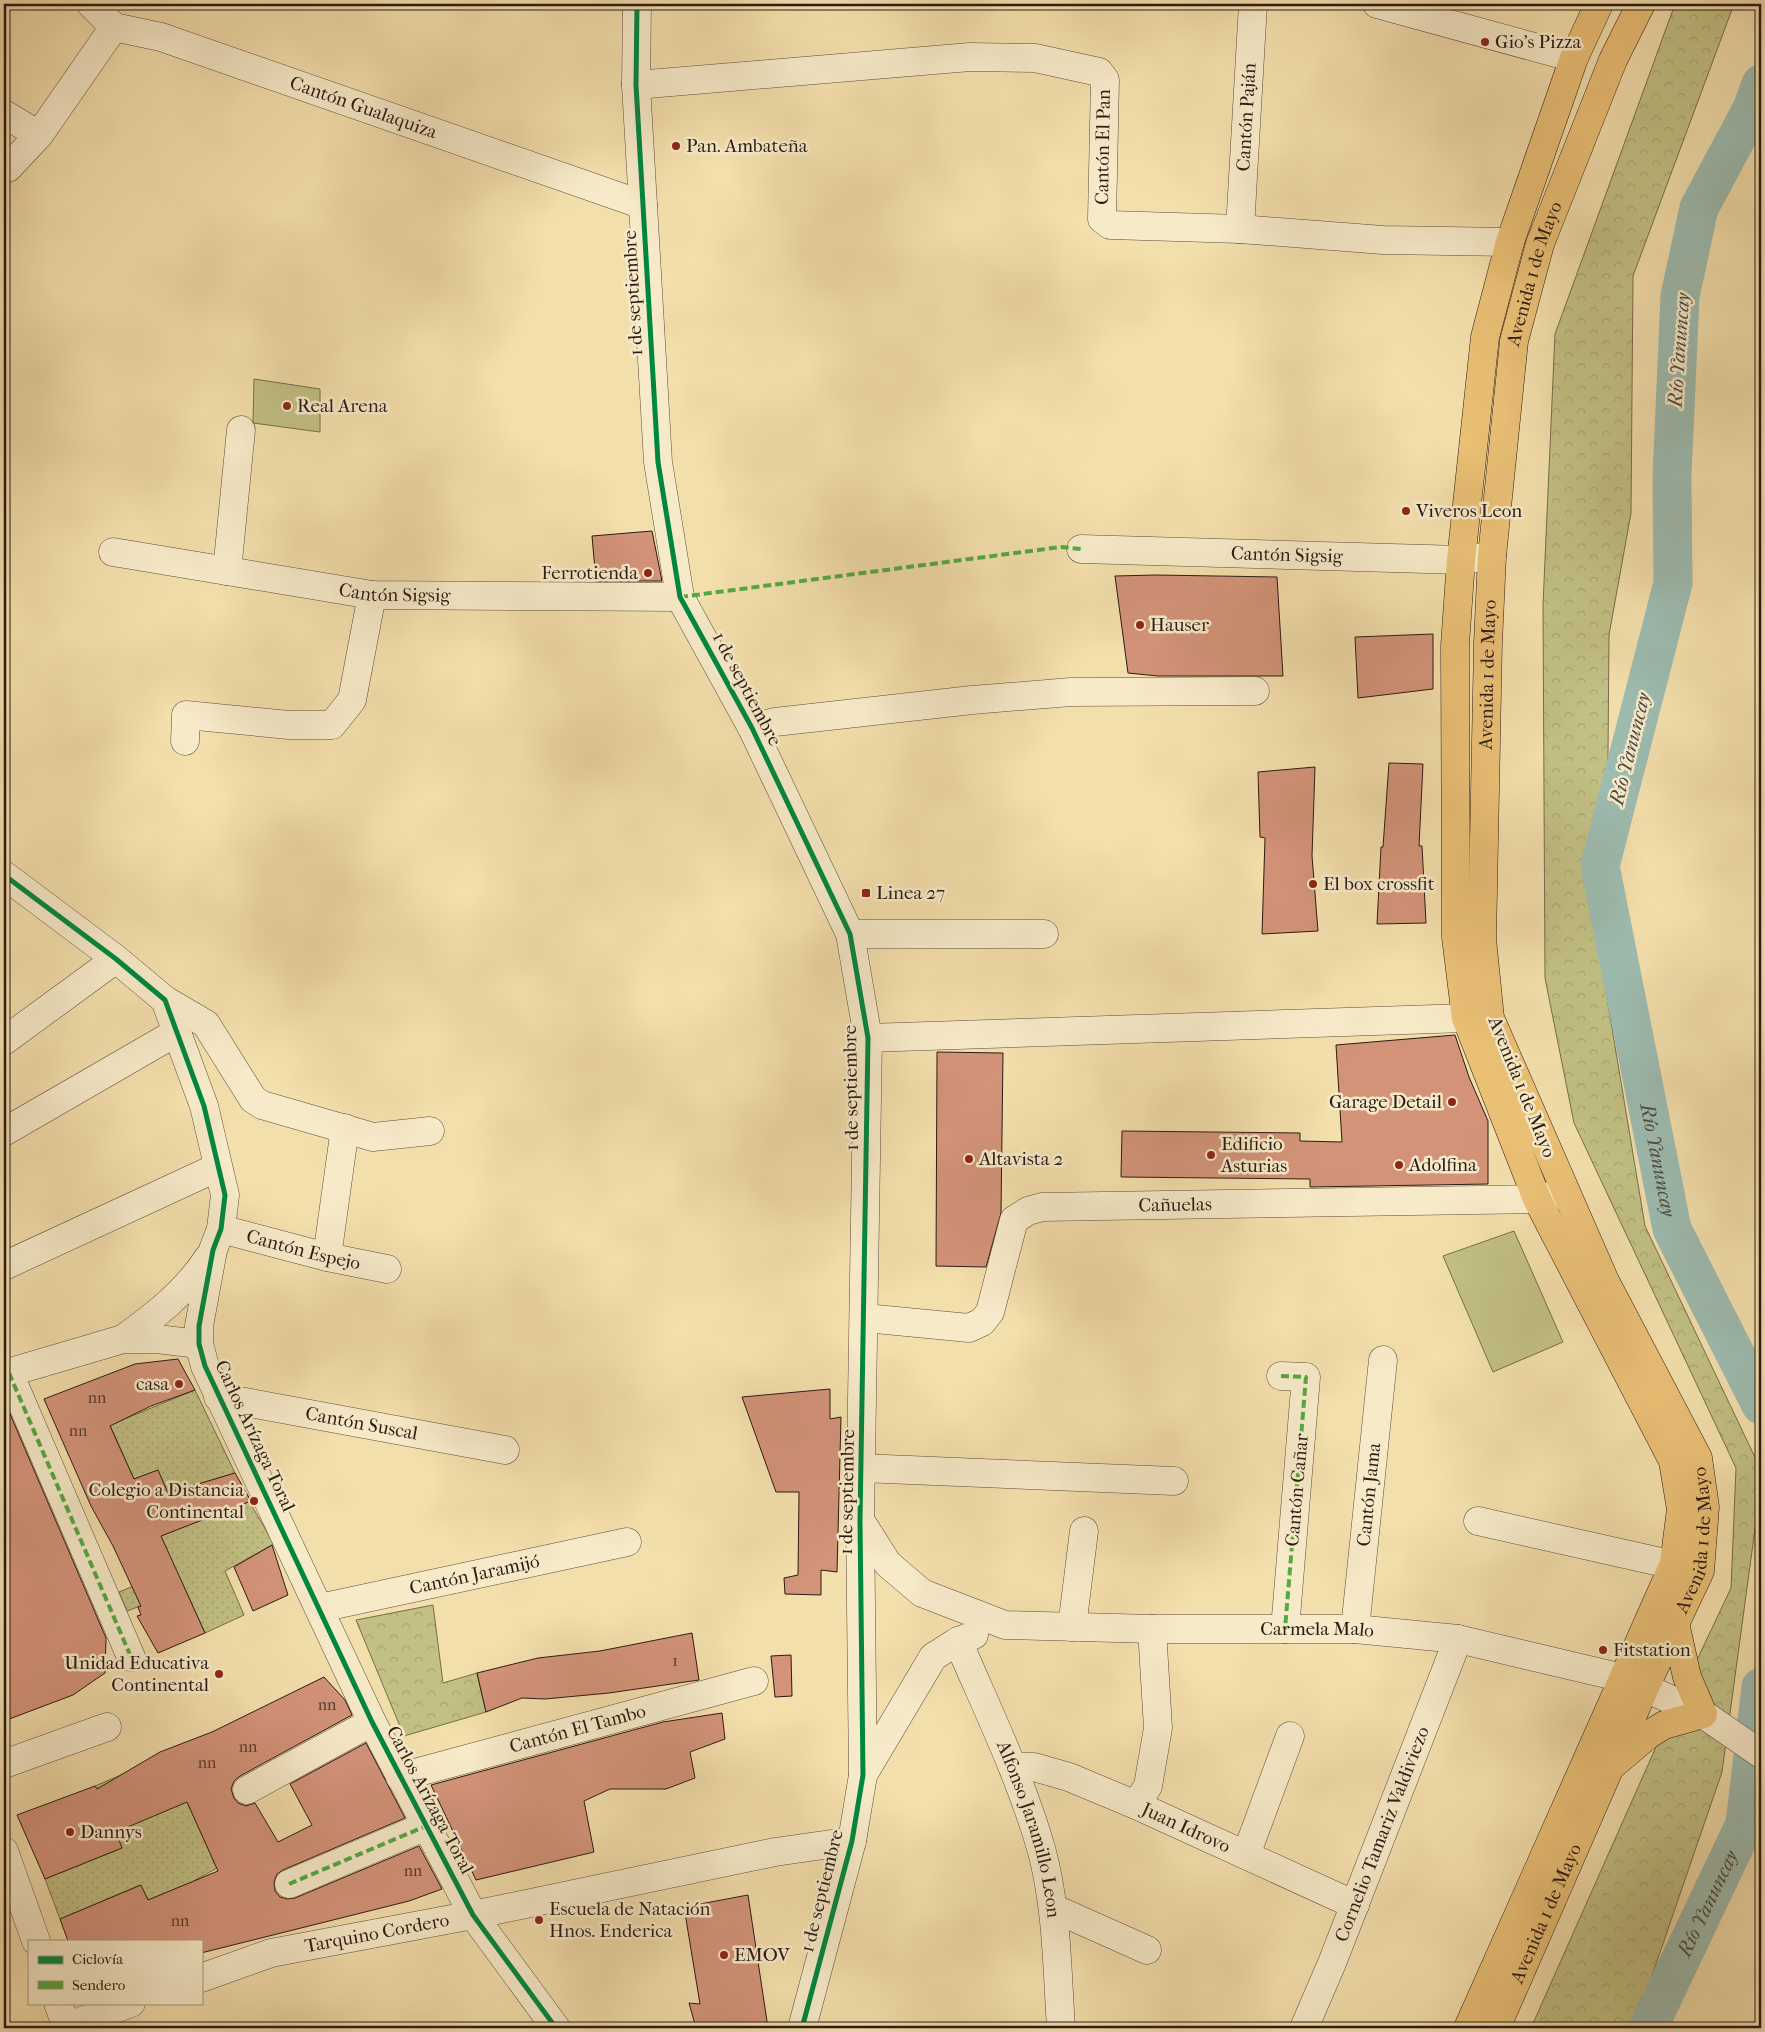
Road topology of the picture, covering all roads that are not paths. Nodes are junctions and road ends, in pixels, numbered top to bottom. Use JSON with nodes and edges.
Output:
{"nodes":[{"id":1,"x":91,"y":4,"type":"edge"},
{"id":2,"x":637,"y":4,"type":"edge"},
{"id":3,"x":1254,"y":4,"type":"edge"},
{"id":4,"x":1377,"y":4,"type":"edge"},
{"id":5,"x":1599,"y":4,"type":"edge"},
{"id":6,"x":1641,"y":4,"type":"edge"},
{"id":7,"x":114,"y":28,"type":"junction"},
{"id":8,"x":1574,"y":58,"type":"junction"},
{"id":9,"x":636,"y":85,"type":"junction"},
{"id":10,"x":4,"y":114,"type":"edge"},
{"id":11,"x":39,"y":135,"type":"junction"},
{"id":12,"x":8,"y":168,"type":"dead end"},
{"id":13,"x":643,"y":205,"type":"junction"},
{"id":14,"x":1240,"y":229,"type":"junction"},
{"id":15,"x":1510,"y":242,"type":"junction"},
{"id":16,"x":241,"y":430,"type":"dead end"},
{"id":17,"x":1081,"y":549,"type":"dead end"},
{"id":18,"x":113,"y":552,"type":"dead end"},
{"id":19,"x":1492,"y":556,"type":"junction"},
{"id":20,"x":1461,"y":560,"type":"junction"},
{"id":21,"x":227,"y":571,"type":"junction"},
{"id":22,"x":372,"y":595,"type":"junction"},
{"id":23,"x":680,"y":597,"type":"junction"},
{"id":24,"x":1255,"y":691,"type":"dead end"},
{"id":25,"x":752,"y":728,"type":"junction"},
{"id":26,"x":185,"y":741,"type":"dead end"},
{"id":27,"x":4,"y":875,"type":"edge"},
{"id":28,"x":850,"y":934,"type":"junction"},
{"id":29,"x":1044,"y":934,"type":"dead end"},
{"id":30,"x":116,"y":959,"type":"junction"},
{"id":31,"x":165,"y":1000,"type":"junction"},
{"id":32,"x":1466,"y":1018,"type":"junction"},
{"id":33,"x":176,"y":1032,"type":"junction"},
{"id":34,"x":868,"y":1038,"type":"junction"},
{"id":35,"x":4,"y":1041,"type":"edge"},
{"id":36,"x":345,"y":1128,"type":"junction"},
{"id":37,"x":430,"y":1131,"type":"dead end"},
{"id":38,"x":4,"y":1132,"type":"edge"},
{"id":39,"x":218,"y":1167,"type":"junction"},
{"id":40,"x":1566,"y":1193,"type":"junction"},
{"id":41,"x":1537,"y":1199,"type":"junction"},
{"id":42,"x":217,"y":1239,"type":"junction"},
{"id":43,"x":327,"y":1257,"type":"junction"},
{"id":44,"x":4,"y":1266,"type":"edge"},
{"id":45,"x":387,"y":1269,"type":"dead end"},
{"id":46,"x":865,"y":1318,"type":"junction"},
{"id":47,"x":123,"y":1339,"type":"junction"},
{"id":48,"x":200,"y":1344,"type":"junction"},
{"id":49,"x":1383,"y":1360,"type":"dead end"},
{"id":50,"x":6,"y":1374,"type":"edge"},
{"id":51,"x":1281,"y":1376,"type":"dead end"},
{"id":52,"x":218,"y":1397,"type":"junction"},
{"id":53,"x":505,"y":1450,"type":"dead end"},
{"id":54,"x":861,"y":1468,"type":"junction"},
{"id":55,"x":1174,"y":1481,"type":"dead end"},
{"id":56,"x":860,"y":1520,"type":"junction"},
{"id":57,"x":1478,"y":1520,"type":"dead end"},
{"id":58,"x":1084,"y":1531,"type":"dead end"},
{"id":59,"x":628,"y":1542,"type":"dead end"},
{"id":60,"x":1674,"y":1564,"type":"junction"},
{"id":61,"x":1700,"y":1571,"type":"junction"},
{"id":62,"x":320,"y":1608,"type":"junction"},
{"id":63,"x":1675,"y":1623,"type":"junction"},
{"id":64,"x":1005,"y":1625,"type":"junction"},
{"id":65,"x":1072,"y":1627,"type":"junction"},
{"id":66,"x":1152,"y":1628,"type":"junction"},
{"id":67,"x":1285,"y":1628,"type":"junction"},
{"id":68,"x":1355,"y":1629,"type":"junction"},
{"id":69,"x":1458,"y":1639,"type":"junction"},
{"id":70,"x":958,"y":1641,"type":"junction"},
{"id":71,"x":132,"y":1657,"type":"dead end"},
{"id":72,"x":754,"y":1681,"type":"dead end"},
{"id":73,"x":1634,"y":1682,"type":"junction"},
{"id":74,"x":1706,"y":1717,"type":"junction"},
{"id":75,"x":372,"y":1722,"type":"junction"},
{"id":76,"x":107,"y":1727,"type":"dead end"},
{"id":77,"x":1290,"y":1736,"type":"dead end"},
{"id":78,"x":1761,"y":1754,"type":"edge"},
{"id":79,"x":4,"y":1764,"type":"edge"},
{"id":80,"x":1013,"y":1767,"type":"junction"},
{"id":81,"x":1610,"y":1767,"type":"junction"},
{"id":82,"x":863,"y":1775,"type":"junction"},
{"id":83,"x":400,"y":1777,"type":"junction"},
{"id":84,"x":247,"y":1790,"type":"dead end"},
{"id":85,"x":1136,"y":1805,"type":"junction"},
{"id":86,"x":426,"y":1826,"type":"junction"},
{"id":87,"x":852,"y":1841,"type":"junction"},
{"id":88,"x":4,"y":1851,"type":"edge"},
{"id":89,"x":1246,"y":1855,"type":"junction"},
{"id":90,"x":289,"y":1884,"type":"dead end"},
{"id":91,"x":1355,"y":1905,"type":"junction"},
{"id":92,"x":1053,"y":1908,"type":"junction"},
{"id":93,"x":473,"y":1915,"type":"junction"},
{"id":94,"x":36,"y":1940,"type":"edge"},
{"id":95,"x":1147,"y":1950,"type":"dead end"},
{"id":96,"x":202,"y":1978,"type":"edge"},
{"id":97,"x":128,"y":2004,"type":"edge"},
{"id":98,"x":64,"y":2022,"type":"edge"},
{"id":99,"x":556,"y":2028,"type":"edge"},
{"id":100,"x":802,"y":2028,"type":"edge"},
{"id":101,"x":1061,"y":2028,"type":"edge"},
{"id":102,"x":1304,"y":2028,"type":"edge"},
{"id":103,"x":1468,"y":2028,"type":"edge"},
{"id":104,"x":1496,"y":2028,"type":"edge"}],
"edges":[{"from":1,"to":7,"type":"street"},
{"from":2,"to":9,"type":"street","name":"1 de septiembre"},
{"from":3,"to":14,"type":"street","name":"Cantón Paján"},
{"from":4,"to":8,"type":"street"},
{"from":5,"to":8,"type":"main road","name":"Avenida 1 de Mayo"},
{"from":6,"to":19,"type":"main road","name":"Avenida 1 de Mayo"},
{"from":7,"to":11,"type":"street"},
{"from":7,"to":13,"type":"street","name":"Cantón Gualaquiza"},
{"from":8,"to":15,"type":"main road","name":"Avenida 1 de Mayo"},
{"from":9,"to":13,"type":"street","name":"1 de septiembre"},
{"from":9,"to":14,"type":"street","name":"Cantón El Pan"},
{"from":10,"to":11,"type":"street"},
{"from":11,"to":12,"type":"street"},
{"from":13,"to":23,"type":"street","name":"1 de septiembre"},
{"from":14,"to":15,"type":"street","name":"Cantón El Pan"},
{"from":15,"to":20,"type":"main road","name":"Avenida 1 de Mayo"},
{"from":16,"to":21,"type":"street"},
{"from":17,"to":20,"type":"street","name":"Cantón Sigsig"},
{"from":18,"to":21,"type":"street","name":"Cantón Sigsig"},
{"from":19,"to":20,"type":"street","name":"Cantón Sigsig"},
{"from":19,"to":40,"type":"main road","name":"Avenida 1 de Mayo"},
{"from":20,"to":32,"type":"main road","name":"Avenida 1 de Mayo"},
{"from":21,"to":22,"type":"street","name":"Cantón Sigsig"},
{"from":22,"to":23,"type":"street","name":"Cantón Sigsig"},
{"from":22,"to":26,"type":"street"},
{"from":23,"to":25,"type":"street","name":"1 de septiembre"},
{"from":24,"to":25,"type":"street"},
{"from":25,"to":28,"type":"street","name":"1 de septiembre"},
{"from":27,"to":30,"type":"street"},
{"from":28,"to":29,"type":"street"},
{"from":28,"to":34,"type":"street","name":"1 de septiembre"},
{"from":30,"to":31,"type":"street"},
{"from":30,"to":35,"type":"street"},
{"from":31,"to":33,"type":"street","name":"Carlos Arízaga Toral"},
{"from":31,"to":36,"type":"street"},
{"from":32,"to":34,"type":"street"},
{"from":32,"to":41,"type":"main road","name":"Avenida 1 de Mayo"},
{"from":33,"to":38,"type":"street"},
{"from":33,"to":39,"type":"street","name":"Carlos Arízaga Toral"},
{"from":34,"to":46,"type":"street","name":"1 de septiembre"},
{"from":36,"to":37,"type":"street"},
{"from":36,"to":43,"type":"street"},
{"from":39,"to":42,"type":"street","name":"Carlos Arízaga Toral"},
{"from":39,"to":44,"type":"street"},
{"from":40,"to":41,"type":"street","name":"Cañuelas"},
{"from":40,"to":61,"type":"main road","name":"Avenida 1 de Mayo"},
{"from":41,"to":46,"type":"street","name":"Cañuelas"},
{"from":41,"to":60,"type":"main road","name":"Avenida 1 de Mayo"},
{"from":42,"to":43,"type":"street","name":"Cantón Espejo"},
{"from":42,"to":47,"type":"street"},
{"from":42,"to":48,"type":"street","name":"Carlos Arízaga Toral"},
{"from":43,"to":45,"type":"street","name":"Cantón Espejo"},
{"from":46,"to":54,"type":"street","name":"1 de septiembre"},
{"from":47,"to":48,"type":"street"},
{"from":47,"to":50,"type":"street"},
{"from":48,"to":52,"type":"street","name":"Carlos Arízaga Toral"},
{"from":49,"to":68,"type":"street","name":"Cantón Jama"},
{"from":50,"to":71,"type":"street"},
{"from":51,"to":67,"type":"street","name":"Cantón Cañar"},
{"from":52,"to":53,"type":"street","name":"Cantón Suscal"},
{"from":52,"to":62,"type":"street","name":"Carlos Arízaga Toral"},
{"from":54,"to":55,"type":"street"},
{"from":54,"to":56,"type":"street","name":"1 de septiembre"},
{"from":56,"to":64,"type":"street","name":"Carmela Malo"},
{"from":56,"to":82,"type":"street","name":"1 de septiembre"},
{"from":57,"to":60,"type":"street"},
{"from":58,"to":65,"type":"street"},
{"from":59,"to":62,"type":"street","name":"Cantón Jaramijó"},
{"from":60,"to":61,"type":"street"},
{"from":60,"to":73,"type":"main road","name":"Avenida 1 de Mayo"},
{"from":61,"to":63,"type":"main road","name":"Avenida 1 de Mayo"},
{"from":62,"to":75,"type":"street","name":"Carlos Arízaga Toral"},
{"from":63,"to":73,"type":"main road","name":"Avenida 1 de Mayo"},
{"from":63,"to":74,"type":"main road"},
{"from":64,"to":65,"type":"street","name":"Carmela Malo"},
{"from":64,"to":70,"type":"street","name":"Carmela Malo"},
{"from":65,"to":66,"type":"street","name":"Carmela Malo"},
{"from":66,"to":67,"type":"street","name":"Carmela Malo"},
{"from":66,"to":85,"type":"street"},
{"from":67,"to":68,"type":"street","name":"Carmela Malo"},
{"from":68,"to":69,"type":"street","name":"Carmela Malo"},
{"from":69,"to":73,"type":"street","name":"Carmela Malo"},
{"from":69,"to":91,"type":"street","name":"Cornelio Tamariz Valdiviezo"},
{"from":70,"to":80,"type":"street","name":"Alfonso Jaramillo Leon"},
{"from":70,"to":82,"type":"street","name":"Carmela Malo"},
{"from":72,"to":83,"type":"street","name":"Cantón El Tambo"},
{"from":73,"to":74,"type":"street","name":"Carmela Malo"},
{"from":73,"to":81,"type":"main road","name":"Avenida 1 de Mayo"},
{"from":73,"to":103,"type":"main road","name":"Avenida 1 de Mayo"},
{"from":74,"to":78,"type":"street","name":"Carmela Malo"},
{"from":74,"to":81,"type":"main road"},
{"from":75,"to":83,"type":"street","name":"Carlos Arízaga Toral"},
{"from":75,"to":84,"type":"street"},
{"from":76,"to":79,"type":"street"},
{"from":77,"to":89,"type":"street"},
{"from":80,"to":85,"type":"street","name":"Juan Idrovo"},
{"from":80,"to":92,"type":"street","name":"Alfonso Jaramillo Leon"},
{"from":81,"to":104,"type":"main road","name":"Avenida 1 de Mayo"},
{"from":82,"to":87,"type":"street","name":"1 de septiembre"},
{"from":83,"to":86,"type":"street","name":"Carlos Arízaga Toral"},
{"from":85,"to":89,"type":"street","name":"Juan Idrovo"},
{"from":86,"to":90,"type":"street"},
{"from":86,"to":93,"type":"street","name":"Carlos Arízaga Toral"},
{"from":87,"to":93,"type":"street","name":"Tarquino Cordero"},
{"from":87,"to":100,"type":"street","name":"1 de septiembre"},
{"from":88,"to":94,"type":"street"},
{"from":89,"to":91,"type":"street","name":"Juan Idrovo"},
{"from":91,"to":102,"type":"street","name":"Cornelio Tamariz Valdiviezo"},
{"from":92,"to":95,"type":"street"},
{"from":92,"to":101,"type":"street","name":"Alfonso Jaramillo Leon"},
{"from":93,"to":96,"type":"street","name":"Tarquino Cordero"},
{"from":93,"to":99,"type":"street","name":"Carlos Arízaga Toral"},
{"from":97,"to":98,"type":"street"}]}
